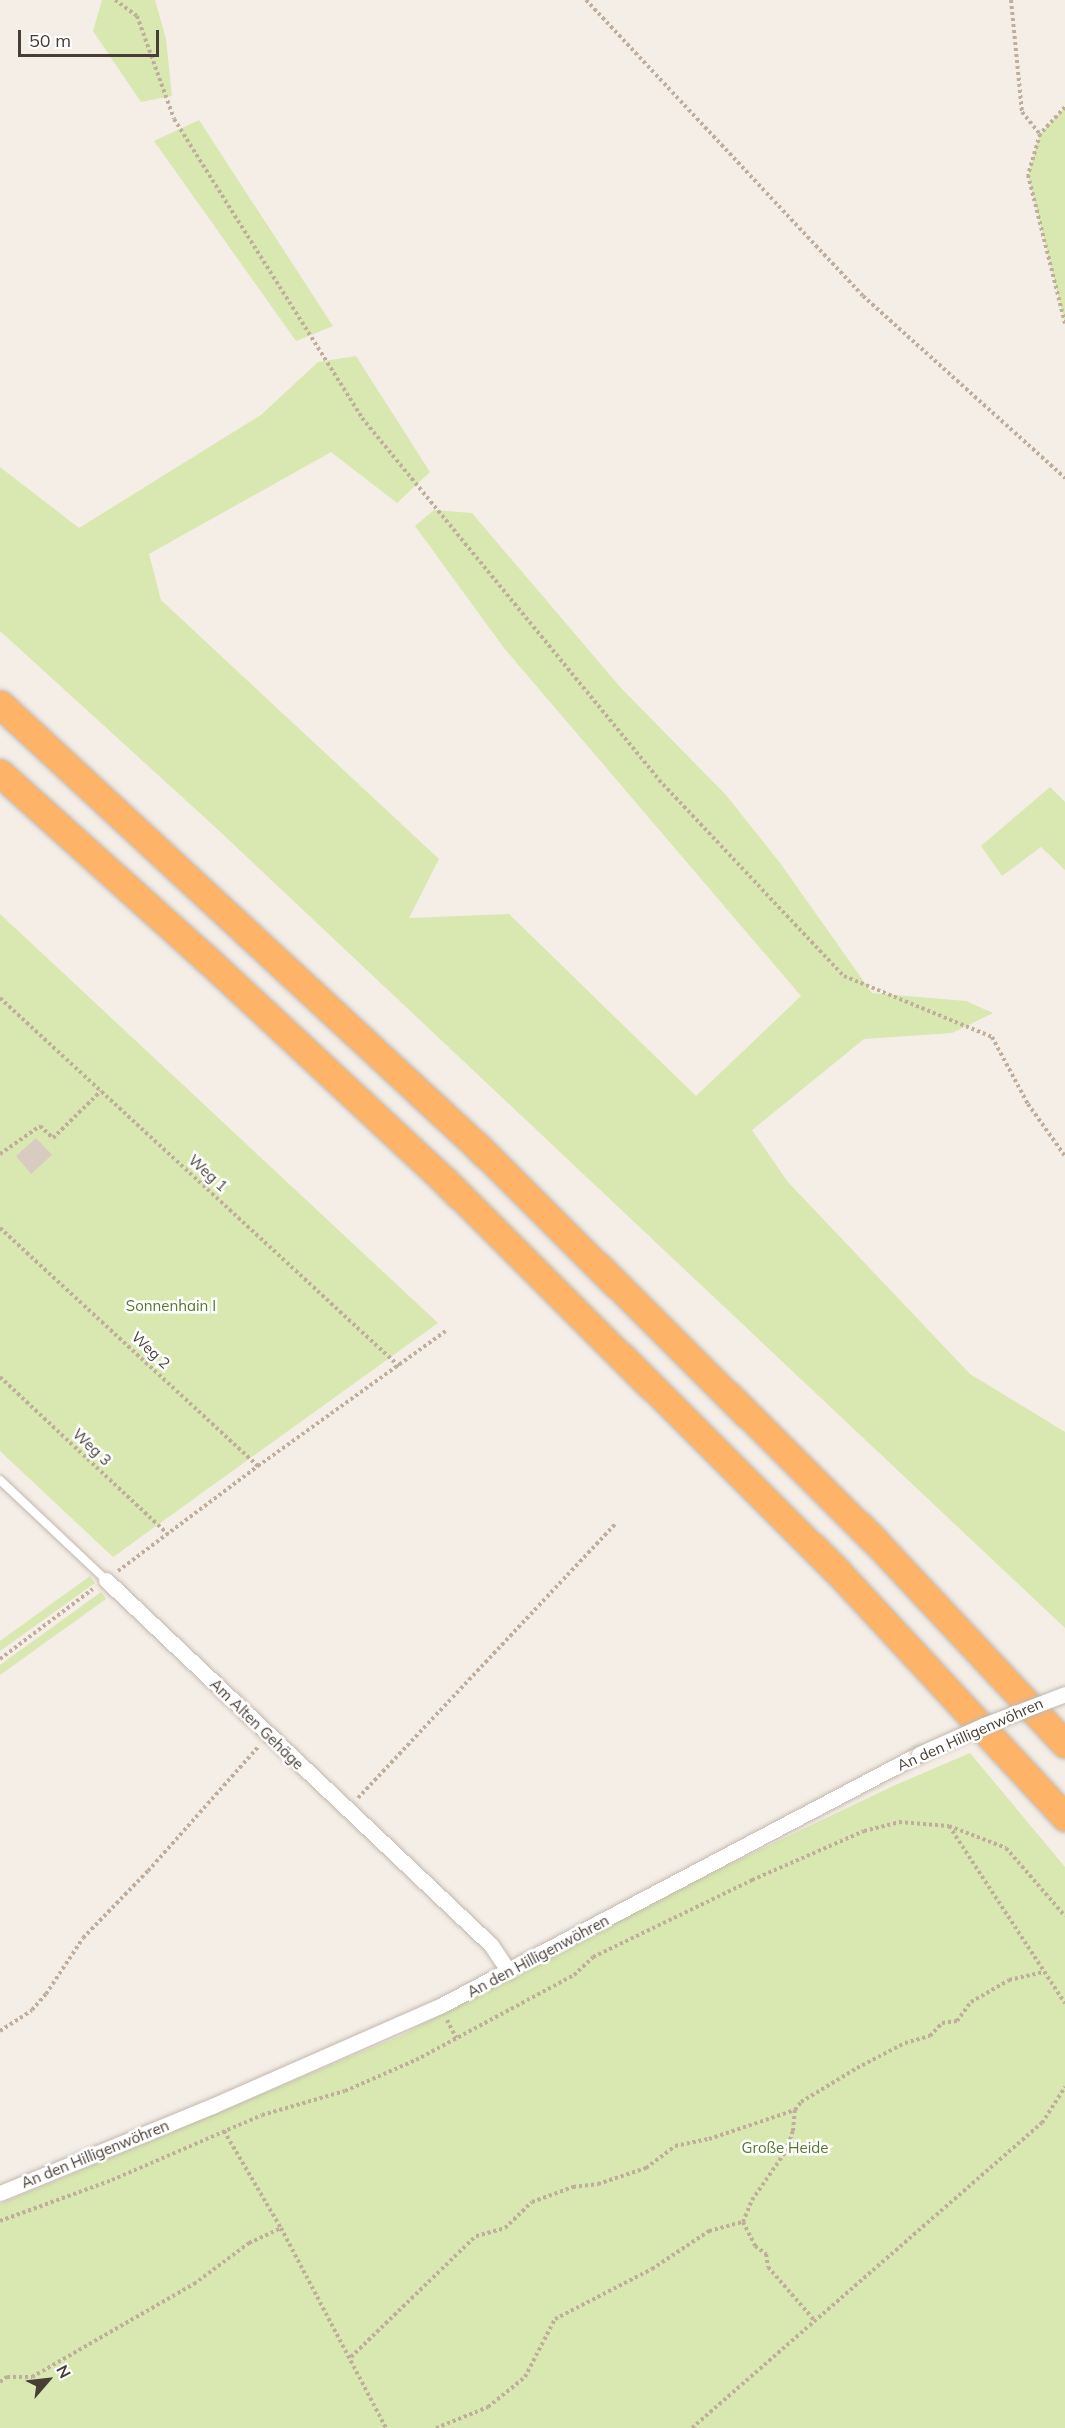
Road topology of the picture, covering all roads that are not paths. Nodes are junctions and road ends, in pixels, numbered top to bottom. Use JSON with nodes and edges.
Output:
{"nodes":[{"id":1,"x":0,"y":704,"type":"edge"},
{"id":2,"x":0,"y":773,"type":"edge"},
{"id":3,"x":0,"y":1480,"type":"edge"},
{"id":4,"x":106,"y":1580,"type":"joint"},
{"id":5,"x":1065,"y":1694,"type":"edge"},
{"id":6,"x":1065,"y":1744,"type":"edge"},
{"id":7,"x":1065,"y":1817,"type":"edge"},
{"id":8,"x":509,"y":1972,"type":"junction"},
{"id":9,"x":0,"y":2193,"type":"edge"}],
"edges":[{"from":1,"to":6,"type":"highway"},
{"from":2,"to":7,"type":"highway"},
{"from":3,"to":4,"type":"lane","name":"Am Alten Gehäge"},
{"from":4,"to":8,"type":"street","name":"Am Alten Gehäge"},
{"from":5,"to":8,"type":"street","name":"An den Hilligenwöhren","bridge":true},
{"from":8,"to":9,"type":"street","name":"An den Hilligenwöhren"}]}
